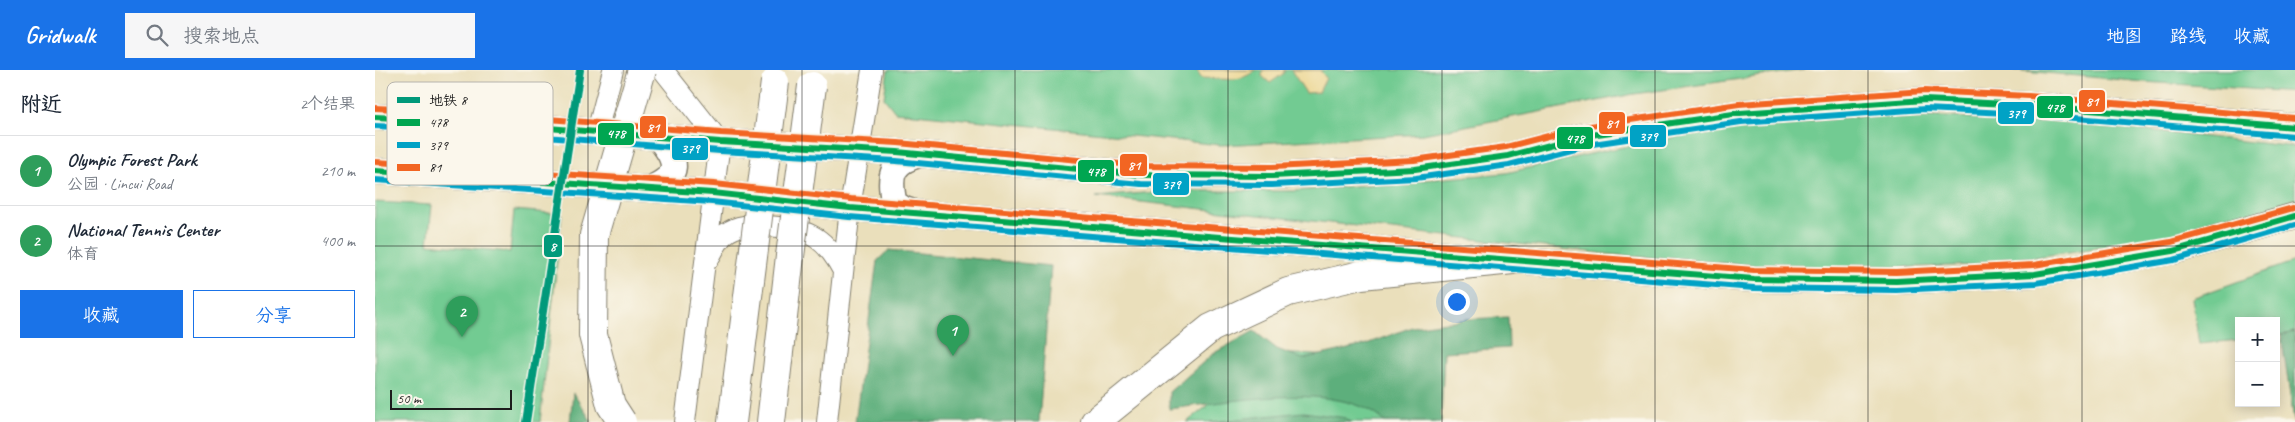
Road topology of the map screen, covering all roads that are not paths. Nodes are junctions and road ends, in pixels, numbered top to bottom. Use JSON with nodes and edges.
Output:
{"nodes":[{"id":1,"x":613,"y":70,"type":"edge"},
{"id":2,"x":642,"y":70,"type":"edge"},
{"id":3,"x":663,"y":70,"type":"edge"},
{"id":4,"x":872,"y":70,"type":"edge"},
{"id":5,"x":776,"y":76,"type":"edge"},
{"id":6,"x":813,"y":78,"type":"edge"},
{"id":7,"x":2295,"y":127,"type":"edge"},
{"id":8,"x":553,"y":128,"type":"edge"},
{"id":9,"x":597,"y":132,"type":"junction"},
{"id":10,"x":658,"y":137,"type":"junction"},
{"id":11,"x":720,"y":142,"type":"junction"},
{"id":12,"x":858,"y":151,"type":"junction"},
{"id":13,"x":921,"y":154,"type":"junction"},
{"id":14,"x":553,"y":183,"type":"edge"},
{"id":15,"x":649,"y":189,"type":"junction"},
{"id":16,"x":713,"y":193,"type":"junction"},
{"id":17,"x":849,"y":208,"type":"junction"},
{"id":18,"x":915,"y":213,"type":"junction"},
{"id":19,"x":2295,"y":216,"type":"edge"},
{"id":20,"x":1513,"y":260,"type":"junction"},
{"id":21,"x":705,"y":265,"type":"junction"},
{"id":22,"x":843,"y":271,"type":"junction"},
{"id":23,"x":622,"y":422,"type":"edge"},
{"id":24,"x":685,"y":422,"type":"edge"},
{"id":25,"x":732,"y":422,"type":"edge"},
{"id":26,"x":771,"y":422,"type":"edge"},
{"id":27,"x":827,"y":422,"type":"edge"},
{"id":28,"x":1095,"y":422,"type":"edge"}],
"edges":[{"from":1,"to":9,"type":"street"},
{"from":2,"to":23,"type":"highway","bridge":true},
{"from":3,"to":11,"type":"street"},
{"from":4,"to":12,"type":"street"},
{"from":5,"to":25,"type":"highway","bridge":true},
{"from":6,"to":26,"type":"highway","bridge":true},
{"from":7,"to":13,"type":"main road"},
{"from":8,"to":9,"type":"main road"},
{"from":9,"to":10,"type":"main road"},
{"from":10,"to":11,"type":"main road"},
{"from":10,"to":15,"type":"main road"},
{"from":11,"to":12,"type":"main road"},
{"from":11,"to":16,"type":"street"},
{"from":12,"to":13,"type":"main road"},
{"from":12,"to":17,"type":"street"},
{"from":13,"to":18,"type":"main road"},
{"from":14,"to":15,"type":"main road"},
{"from":15,"to":16,"type":"main road"},
{"from":16,"to":17,"type":"main road"},
{"from":16,"to":21,"type":"street"},
{"from":17,"to":18,"type":"main road"},
{"from":17,"to":22,"type":"street"},
{"from":18,"to":20,"type":"main road"},
{"from":19,"to":20,"type":"main road"},
{"from":20,"to":28,"type":"highway"},
{"from":21,"to":22,"type":"street"},
{"from":21,"to":24,"type":"street"},
{"from":22,"to":27,"type":"street"}]}
